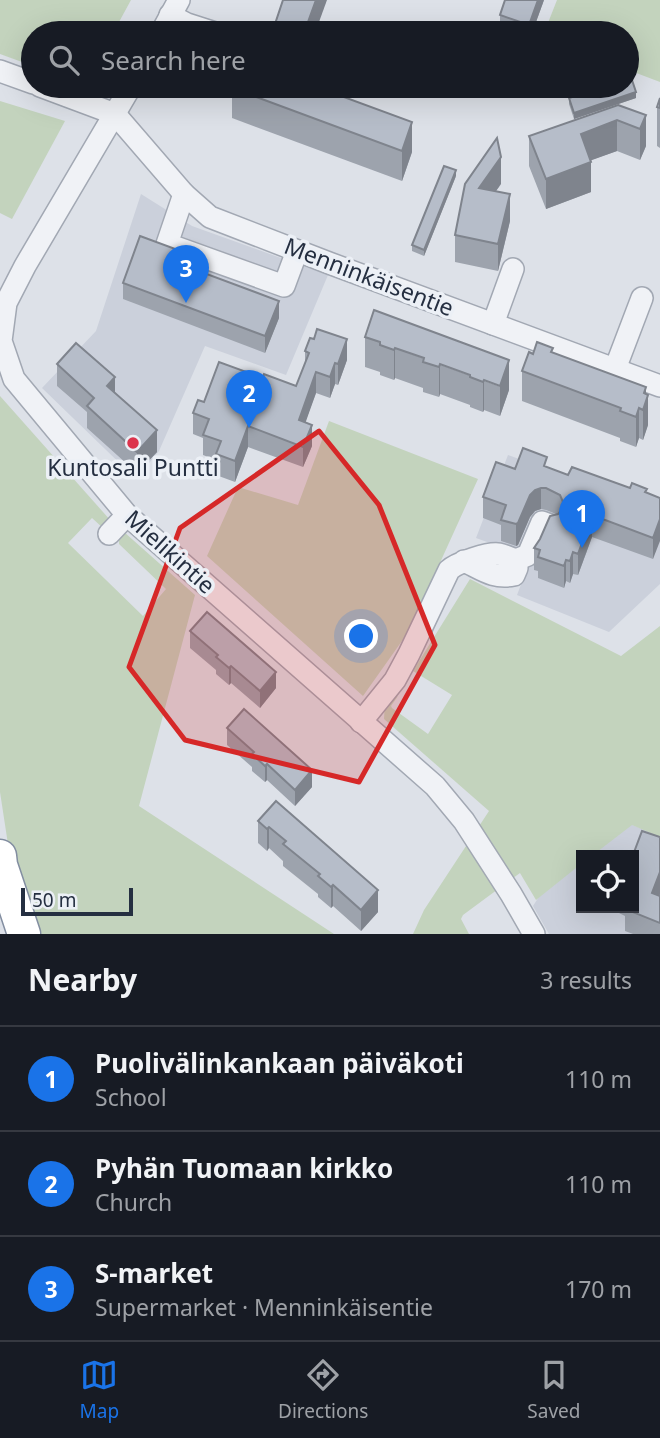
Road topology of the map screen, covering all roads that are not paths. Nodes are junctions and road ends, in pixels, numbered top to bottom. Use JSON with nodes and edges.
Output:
{"nodes":[{"id":1,"x":0,"y":71,"type":"edge"},
{"id":2,"x":21,"y":79,"type":"edge"},
{"id":3,"x":72,"y":98,"type":"edge"},
{"id":4,"x":124,"y":98,"type":"edge"},
{"id":5,"x":115,"y":114,"type":"junction"},
{"id":6,"x":184,"y":194,"type":"junction"},
{"id":7,"x":296,"y":251,"type":"junction"},
{"id":8,"x":513,"y":269,"type":"dead end"},
{"id":9,"x":642,"y":298,"type":"dead end"},
{"id":10,"x":493,"y":324,"type":"junction"},
{"id":11,"x":615,"y":369,"type":"junction"},
{"id":12,"x":660,"y":386,"type":"edge"},
{"id":13,"x":128,"y":515,"type":"junction"},
{"id":14,"x":550,"y":525,"type":"edge"},
{"id":15,"x":109,"y":534,"type":"dead end"},
{"id":16,"x":361,"y":722,"type":"junction"},
{"id":17,"x":0,"y":856,"type":"edge"},
{"id":18,"x":24,"y":934,"type":"edge"},
{"id":19,"x":534,"y":934,"type":"edge"}],
"edges":[{"from":1,"to":2,"type":"street"},
{"from":3,"to":5,"type":"street"},
{"from":4,"to":5,"type":"street","name":"Mielikintie"},
{"from":5,"to":6,"type":"street","name":"Menninkäisentie"},
{"from":5,"to":13,"type":"street","name":"Mielikintie"},
{"from":6,"to":7,"type":"street","name":"Menninkäisentie"},
{"from":6,"to":7,"type":"street"},
{"from":7,"to":10,"type":"street","name":"Menninkäisentie"},
{"from":8,"to":10,"type":"street"},
{"from":9,"to":11,"type":"street"},
{"from":10,"to":11,"type":"street","name":"Menninkäisentie"},
{"from":11,"to":12,"type":"street","name":"Menninkäisentie"},
{"from":13,"to":15,"type":"street"},
{"from":13,"to":16,"type":"street","name":"Mielikintie"},
{"from":14,"to":16,"type":"street"},
{"from":16,"to":19,"type":"street","name":"Mielikintie"},
{"from":17,"to":18,"type":"highway"}]}
